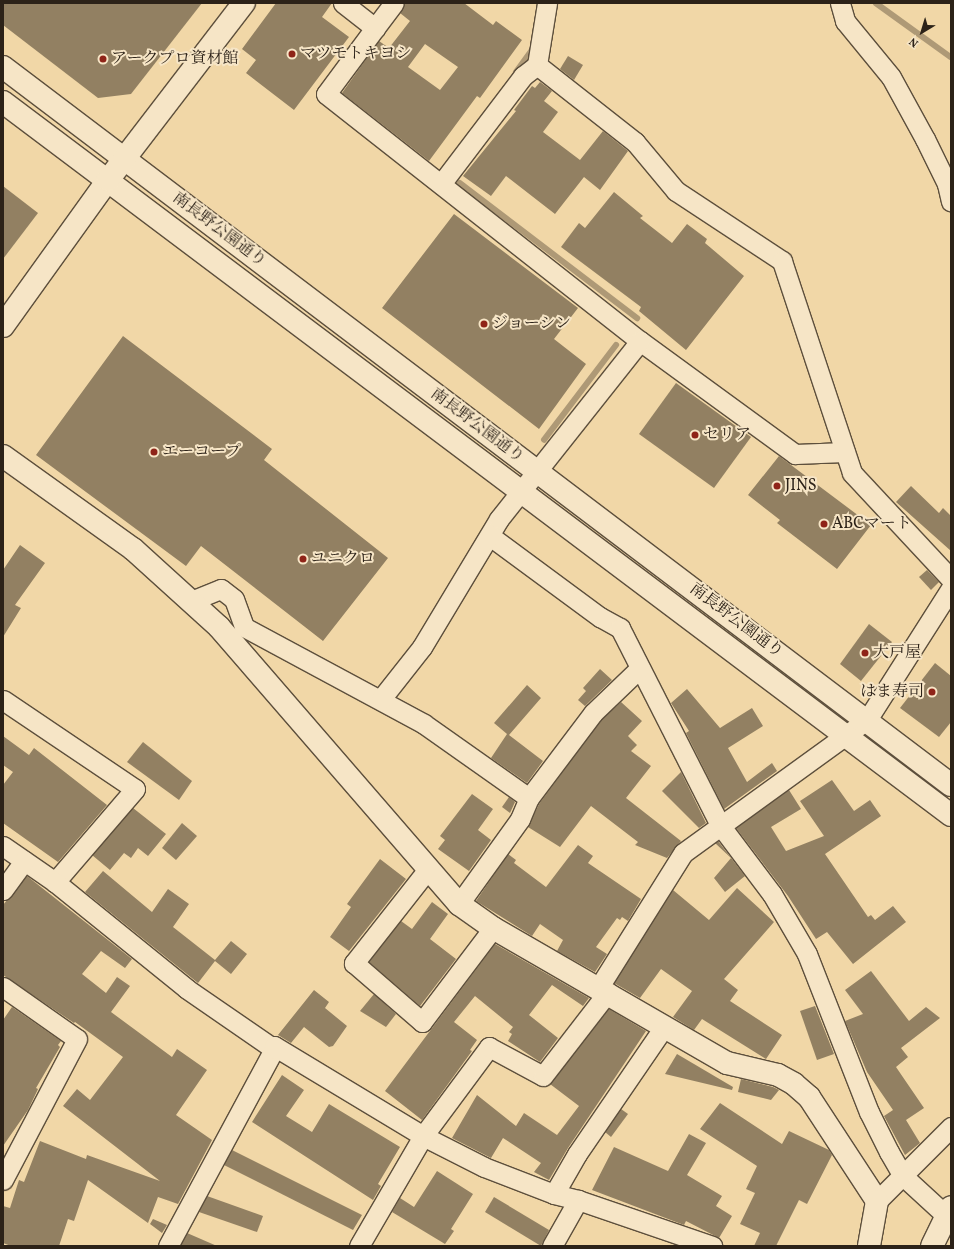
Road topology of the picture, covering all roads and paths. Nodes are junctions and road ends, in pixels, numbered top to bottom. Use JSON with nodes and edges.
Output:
{"nodes":[{"id":1,"x":244,"y":3,"type":"edge"},
{"id":2,"x":343,"y":3,"type":"edge"},
{"id":3,"x":394,"y":3,"type":"edge"},
{"id":4,"x":547,"y":3,"type":"edge"},
{"id":5,"x":840,"y":3,"type":"edge"},
{"id":6,"x":375,"y":28,"type":"junction"},
{"id":7,"x":537,"y":65,"type":"junction"},
{"id":8,"x":3,"y":67,"type":"edge"},
{"id":9,"x":3,"y":102,"type":"edge"},
{"id":10,"x":125,"y":158,"type":"junction"},
{"id":11,"x":108,"y":180,"type":"junction"},
{"id":12,"x":441,"y":184,"type":"junction"},
{"id":13,"x":951,"y":202,"type":"edge"},
{"id":14,"x":4,"y":322,"type":"edge"},
{"id":15,"x":640,"y":341,"type":"junction"},
{"id":16,"x":845,"y":452,"type":"junction"},
{"id":17,"x":3,"y":456,"type":"edge"},
{"id":18,"x":538,"y":473,"type":"junction"},
{"id":19,"x":521,"y":492,"type":"junction"},
{"id":20,"x":490,"y":536,"type":"junction"},
{"id":21,"x":951,"y":579,"type":"edge"},
{"id":22,"x":951,"y":588,"type":"edge"},
{"id":23,"x":191,"y":601,"type":"junction"},
{"id":24,"x":640,"y":668,"type":"junction"},
{"id":25,"x":381,"y":699,"type":"junction"},
{"id":26,"x":3,"y":700,"type":"edge"},
{"id":27,"x":867,"y":720,"type":"junction"},
{"id":28,"x":846,"y":737,"type":"junction"},
{"id":29,"x":951,"y":785,"type":"edge"},
{"id":30,"x":529,"y":798,"type":"junction"},
{"id":31,"x":951,"y":815,"type":"edge"},
{"id":32,"x":720,"y":825,"type":"junction"},
{"id":33,"x":3,"y":846,"type":"edge"},
{"id":34,"x":24,"y":861,"type":"junction"},
{"id":35,"x":428,"y":869,"type":"junction"},
{"id":36,"x":55,"y":882,"type":"junction"},
{"id":37,"x":3,"y":890,"type":"edge"},
{"id":38,"x":459,"y":904,"type":"junction"},
{"id":39,"x":493,"y":928,"type":"junction"},
{"id":40,"x":3,"y":987,"type":"edge"},
{"id":41,"x":603,"y":990,"type":"junction"},
{"id":42,"x":664,"y":1027,"type":"junction"},
{"id":43,"x":274,"y":1049,"type":"junction"},
{"id":44,"x":951,"y":1127,"type":"edge"},
{"id":45,"x":423,"y":1136,"type":"junction"},
{"id":46,"x":903,"y":1176,"type":"junction"},
{"id":47,"x":3,"y":1180,"type":"edge"},
{"id":48,"x":554,"y":1194,"type":"junction"},
{"id":49,"x":578,"y":1200,"type":"junction"},
{"id":50,"x":877,"y":1201,"type":"junction"},
{"id":51,"x":949,"y":1215,"type":"edge"},
{"id":52,"x":168,"y":1246,"type":"edge"},
{"id":53,"x":359,"y":1246,"type":"edge"},
{"id":54,"x":552,"y":1246,"type":"edge"},
{"id":55,"x":709,"y":1246,"type":"edge"},
{"id":56,"x":869,"y":1246,"type":"edge"},
{"id":57,"x":932,"y":1246,"type":"edge"}],
"edges":[{"from":1,"to":10,"type":"street"},
{"from":2,"to":6,"type":"street"},
{"from":3,"to":6,"type":"street"},
{"from":4,"to":7,"type":"street"},
{"from":5,"to":13,"type":"street"},
{"from":6,"to":12,"type":"street"},
{"from":7,"to":12,"type":"street"},
{"from":7,"to":16,"type":"street"},
{"from":8,"to":10,"type":"street","name":"南長野公園通り"},
{"from":9,"to":11,"type":"street","name":"南長野公園通り"},
{"from":10,"to":11,"type":"street"},
{"from":10,"to":18,"type":"street","name":"南長野公園通り"},
{"from":11,"to":14,"type":"street"},
{"from":11,"to":19,"type":"street","name":"南長野公園通り"},
{"from":12,"to":15,"type":"street"},
{"from":15,"to":16,"type":"street"},
{"from":15,"to":18,"type":"street"},
{"from":16,"to":21,"type":"street"},
{"from":17,"to":23,"type":"street"},
{"from":18,"to":19,"type":"street"},
{"from":18,"to":27,"type":"street","name":"南長野公園通り"},
{"from":19,"to":20,"type":"street"},
{"from":19,"to":28,"type":"street","name":"南長野公園通り"},
{"from":20,"to":24,"type":"street"},
{"from":20,"to":25,"type":"street"},
{"from":22,"to":27,"type":"street"},
{"from":23,"to":25,"type":"street"},
{"from":23,"to":35,"type":"street"},
{"from":24,"to":30,"type":"street"},
{"from":24,"to":32,"type":"street"},
{"from":25,"to":30,"type":"street"},
{"from":26,"to":36,"type":"street"},
{"from":27,"to":28,"type":"street"},
{"from":27,"to":29,"type":"street","name":"南長野公園通り"},
{"from":28,"to":31,"type":"street","name":"南長野公園通り"},
{"from":28,"to":32,"type":"street"},
{"from":30,"to":38,"type":"street"},
{"from":32,"to":41,"type":"street"},
{"from":32,"to":46,"type":"street"},
{"from":33,"to":34,"type":"street"},
{"from":34,"to":36,"type":"street"},
{"from":34,"to":37,"type":"street"},
{"from":35,"to":38,"type":"street"},
{"from":35,"to":39,"type":"street"},
{"from":36,"to":43,"type":"street"},
{"from":38,"to":39,"type":"street"},
{"from":39,"to":41,"type":"street"},
{"from":40,"to":47,"type":"street"},
{"from":41,"to":42,"type":"street"},
{"from":41,"to":45,"type":"street"},
{"from":42,"to":48,"type":"street"},
{"from":42,"to":50,"type":"street"},
{"from":43,"to":45,"type":"street"},
{"from":43,"to":52,"type":"street"},
{"from":44,"to":46,"type":"street"},
{"from":45,"to":48,"type":"street"},
{"from":45,"to":53,"type":"street"},
{"from":46,"to":50,"type":"street"},
{"from":46,"to":51,"type":"street"},
{"from":48,"to":49,"type":"street"},
{"from":49,"to":54,"type":"street"},
{"from":49,"to":55,"type":"street"},
{"from":50,"to":56,"type":"street"},
{"from":51,"to":57,"type":"street"}]}
